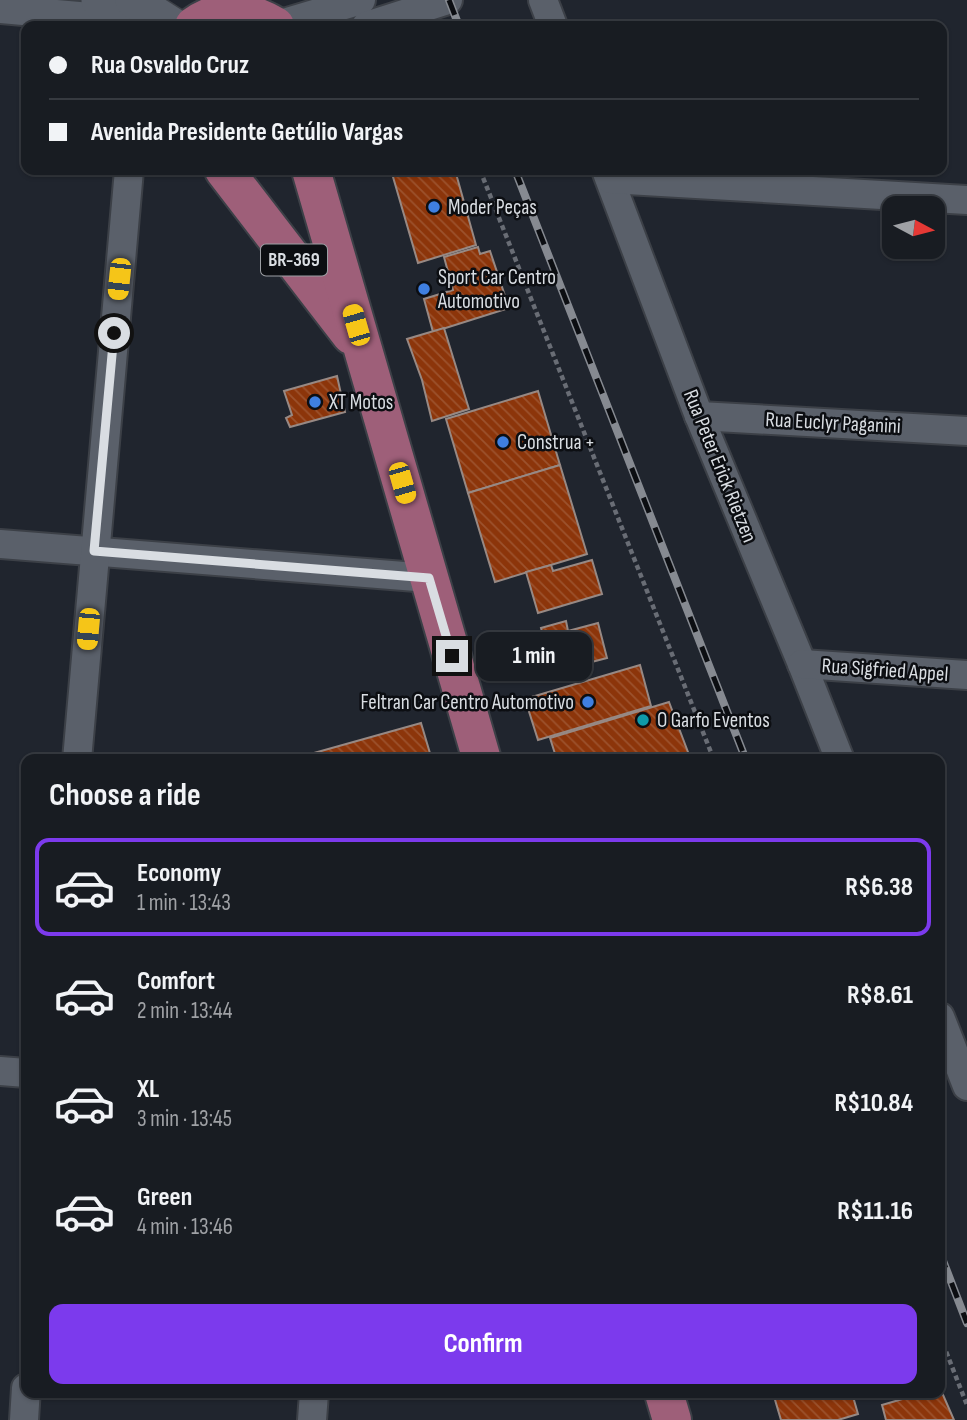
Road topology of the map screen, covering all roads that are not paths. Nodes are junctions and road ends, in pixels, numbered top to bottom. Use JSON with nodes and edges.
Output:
{"nodes":[{"id":1,"x":265,"y":0,"type":"edge"},
{"id":2,"x":361,"y":0,"type":"edge"},
{"id":3,"x":448,"y":0,"type":"edge"},
{"id":4,"x":543,"y":0,"type":"edge"},
{"id":5,"x":0,"y":9,"type":"edge"},
{"id":6,"x":116,"y":11,"type":"edge"},
{"id":7,"x":208,"y":14,"type":"edge"},
{"id":8,"x":155,"y":21,"type":"edge"},
{"id":9,"x":263,"y":21,"type":"edge"},
{"id":10,"x":272,"y":21,"type":"edge"},
{"id":11,"x":291,"y":21,"type":"edge"},
{"id":12,"x":382,"y":21,"type":"edge"},
{"id":13,"x":551,"y":21,"type":"edge"},
{"id":14,"x":129,"y":175,"type":"edge"},
{"id":15,"x":228,"y":175,"type":"edge"},
{"id":16,"x":312,"y":175,"type":"edge"},
{"id":17,"x":608,"y":175,"type":"edge"},
{"id":18,"x":622,"y":175,"type":"edge"},
{"id":19,"x":967,"y":200,"type":"edge"},
{"id":20,"x":363,"y":351,"type":"junction"},
{"id":21,"x":699,"y":416,"type":"junction"},
{"id":22,"x":967,"y":431,"type":"edge"},
{"id":23,"x":0,"y":544,"type":"edge"},
{"id":24,"x":94,"y":551,"type":"junction"},
{"id":25,"x":429,"y":578,"type":"junction"},
{"id":26,"x":802,"y":664,"type":"junction"},
{"id":27,"x":967,"y":675,"type":"edge"},
{"id":28,"x":77,"y":754,"type":"edge"},
{"id":29,"x":480,"y":754,"type":"edge"},
{"id":30,"x":838,"y":754,"type":"edge"},
{"id":31,"x":945,"y":1029,"type":"edge"},
{"id":32,"x":0,"y":1071,"type":"edge"},
{"id":33,"x":21,"y":1073,"type":"edge"},
{"id":34,"x":966,"y":1079,"type":"edge"},
{"id":35,"x":25,"y":1398,"type":"edge"},
{"id":36,"x":314,"y":1398,"type":"edge"},
{"id":37,"x":665,"y":1398,"type":"edge"},
{"id":38,"x":24,"y":1420,"type":"edge"},
{"id":39,"x":312,"y":1420,"type":"edge"},
{"id":40,"x":672,"y":1420,"type":"edge"}],
"edges":[{"from":1,"to":10,"type":"main road"},
{"from":2,"to":11,"type":"street"},
{"from":3,"to":12,"type":"street"},
{"from":4,"to":13,"type":"street"},
{"from":5,"to":6,"type":"street"},
{"from":6,"to":8,"type":"street"},
{"from":7,"to":9,"type":"main road"},
{"from":14,"to":24,"type":"street"},
{"from":15,"to":20,"type":"main road","number":"BR-369"},
{"from":16,"to":20,"type":"main road","number":"BR-369"},
{"from":17,"to":21,"type":"street","name":"Rua Peter Erick Rietzen"},
{"from":18,"to":19,"type":"street"},
{"from":20,"to":25,"type":"main road","number":"BR-369"},
{"from":21,"to":22,"type":"street","name":"Rua Euclyr Paganini"},
{"from":21,"to":26,"type":"street","name":"Rua Peter Erick Rietzen"},
{"from":23,"to":24,"type":"street"},
{"from":24,"to":25,"type":"street"},
{"from":24,"to":28,"type":"street"},
{"from":25,"to":29,"type":"main road","number":"BR-369"},
{"from":26,"to":27,"type":"street","name":"Rua Sigfried Appel"},
{"from":26,"to":30,"type":"street","name":"Rua Peter Erick Rietzen"},
{"from":31,"to":34,"type":"street"},
{"from":32,"to":33,"type":"street"},
{"from":35,"to":38,"type":"street"},
{"from":36,"to":39,"type":"street"},
{"from":37,"to":40,"type":"main road"}]}
